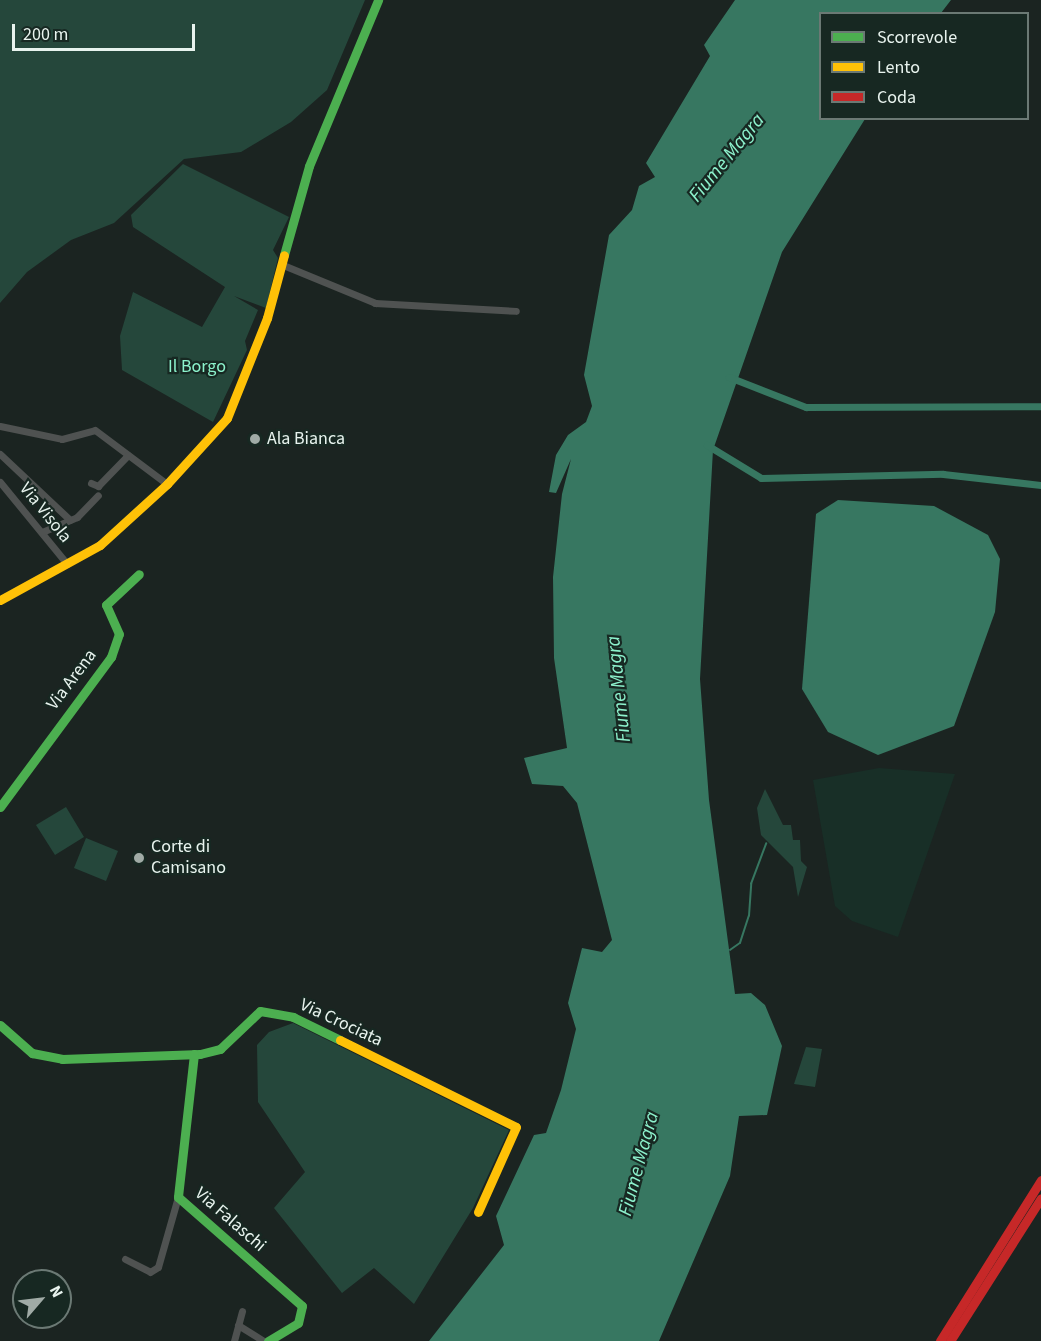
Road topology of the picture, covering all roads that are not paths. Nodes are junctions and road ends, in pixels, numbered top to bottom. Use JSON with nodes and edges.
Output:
{"nodes":[{"id":1,"x":378,"y":0,"type":"edge"},
{"id":2,"x":283,"y":265,"type":"junction"},
{"id":3,"x":516,"y":311,"type":"dead end"},
{"id":4,"x":0,"y":426,"type":"edge"},
{"id":5,"x":0,"y":454,"type":"edge"},
{"id":6,"x":128,"y":454,"type":"junction"},
{"id":7,"x":0,"y":482,"type":"edge"},
{"id":8,"x":91,"y":483,"type":"dead end"},
{"id":9,"x":167,"y":484,"type":"junction"},
{"id":10,"x":98,"y":495,"type":"dead end"},
{"id":11,"x":70,"y":520,"type":"junction"},
{"id":12,"x":42,"y":532,"type":"junction"},
{"id":13,"x":68,"y":564,"type":"junction"},
{"id":14,"x":139,"y":574,"type":"dead end"},
{"id":15,"x":0,"y":600,"type":"edge"},
{"id":16,"x":0,"y":807,"type":"edge"},
{"id":17,"x":0,"y":1025,"type":"edge"},
{"id":18,"x":194,"y":1054,"type":"junction"},
{"id":19,"x":1041,"y":1180,"type":"edge"},
{"id":20,"x":178,"y":1197,"type":"junction"},
{"id":21,"x":1041,"y":1198,"type":"edge"},
{"id":22,"x":478,"y":1212,"type":"dead end"},
{"id":23,"x":125,"y":1259,"type":"dead end"},
{"id":24,"x":242,"y":1311,"type":"dead end"},
{"id":25,"x":238,"y":1325,"type":"junction"},
{"id":26,"x":234,"y":1341,"type":"edge"},
{"id":27,"x":266,"y":1341,"type":"edge"},
{"id":28,"x":940,"y":1341,"type":"edge"},
{"id":29,"x":950,"y":1341,"type":"edge"}],
"edges":[{"from":1,"to":2,"type":"main road"},
{"from":2,"to":3,"type":"street"},
{"from":2,"to":9,"type":"main road"},
{"from":4,"to":6,"type":"street"},
{"from":5,"to":11,"type":"street","name":"Via Visola"},
{"from":6,"to":8,"type":"street"},
{"from":6,"to":9,"type":"street"},
{"from":7,"to":12,"type":"street","name":"Via Visola"},
{"from":9,"to":13,"type":"main road"},
{"from":10,"to":11,"type":"street"},
{"from":11,"to":12,"type":"street"},
{"from":12,"to":13,"type":"street","name":"Via Visola"},
{"from":13,"to":15,"type":"main road"},
{"from":14,"to":16,"type":"main road","name":"Via Arena"},
{"from":17,"to":18,"type":"main road","name":"Via Crociata"},
{"from":18,"to":20,"type":"main road","name":"Via Falaschi"},
{"from":18,"to":22,"type":"main road","name":"Via Crociata"},
{"from":19,"to":28,"type":"main road"},
{"from":20,"to":23,"type":"street"},
{"from":20,"to":27,"type":"main road","name":"Via Falaschi"},
{"from":21,"to":29,"type":"main road"},
{"from":24,"to":25,"type":"street"},
{"from":25,"to":26,"type":"street"},
{"from":25,"to":27,"type":"street","name":"Via Falaschi"}]}
